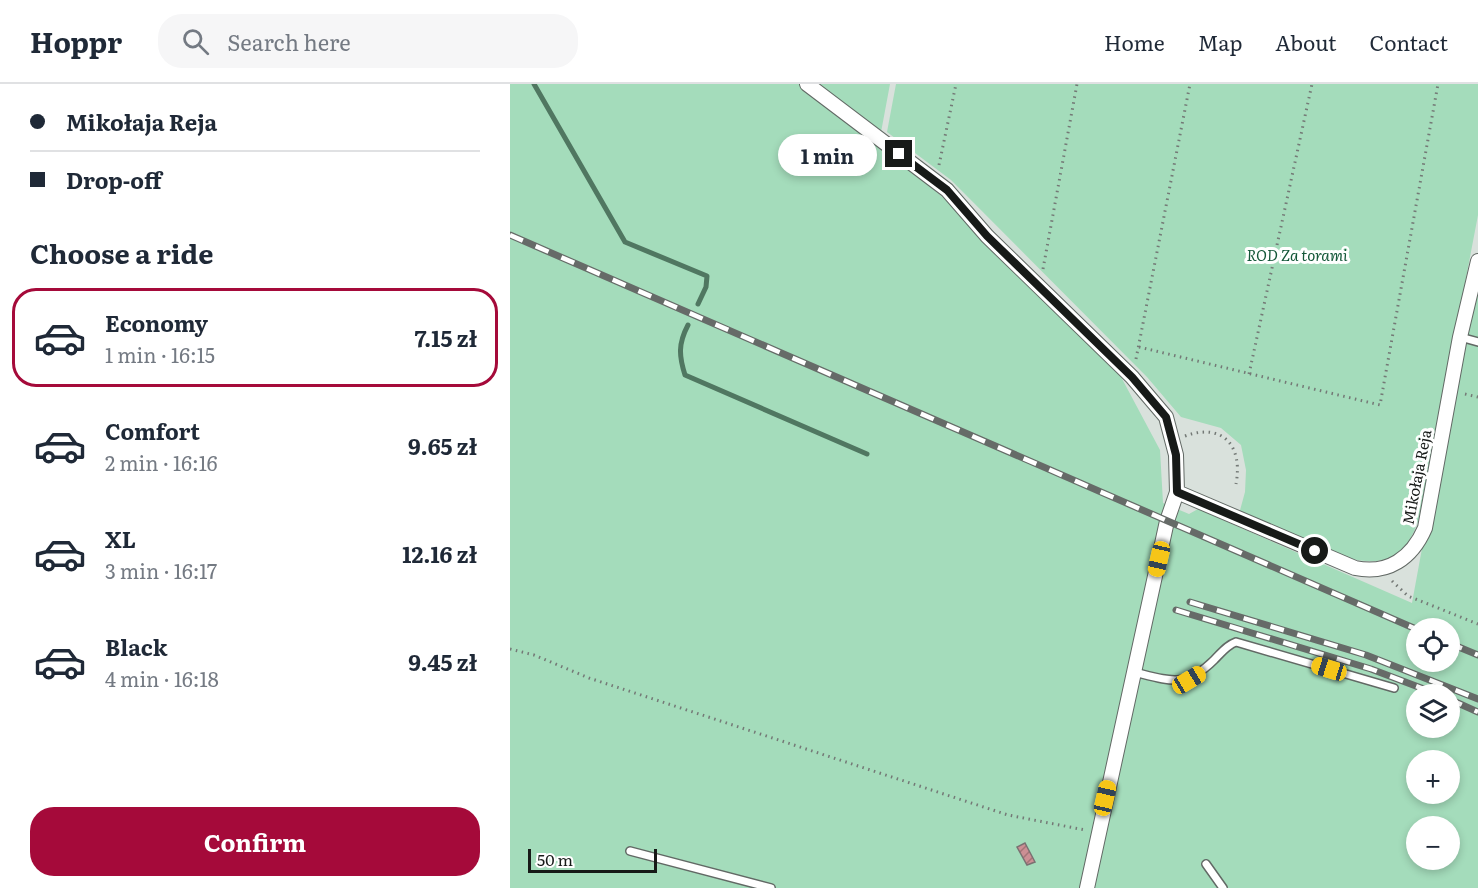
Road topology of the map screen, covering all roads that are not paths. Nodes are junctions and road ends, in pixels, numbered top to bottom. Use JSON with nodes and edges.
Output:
{"nodes":[{"id":1,"x":807,"y":84,"type":"edge"},
{"id":2,"x":1478,"y":261,"type":"edge"},
{"id":3,"x":1460,"y":337,"type":"junction"},
{"id":4,"x":1478,"y":342,"type":"edge"},
{"id":5,"x":1177,"y":492,"type":"junction"},
{"id":6,"x":1134,"y":672,"type":"junction"},
{"id":7,"x":1394,"y":688,"type":"dead end"},
{"id":8,"x":630,"y":851,"type":"dead end"},
{"id":9,"x":1206,"y":864,"type":"dead end"},
{"id":10,"x":771,"y":888,"type":"edge"},
{"id":11,"x":1087,"y":888,"type":"edge"},
{"id":12,"x":1223,"y":888,"type":"edge"}],
"edges":[{"from":1,"to":5,"type":"street"},
{"from":2,"to":3,"type":"street","name":"Mikołaja Reja"},
{"from":3,"to":4,"type":"lane"},
{"from":3,"to":5,"type":"street","name":"Mikołaja Reja"},
{"from":5,"to":6,"type":"street"},
{"from":6,"to":7,"type":"lane"},
{"from":6,"to":11,"type":"street"},
{"from":8,"to":10,"type":"lane"},
{"from":9,"to":12,"type":"lane"}]}
